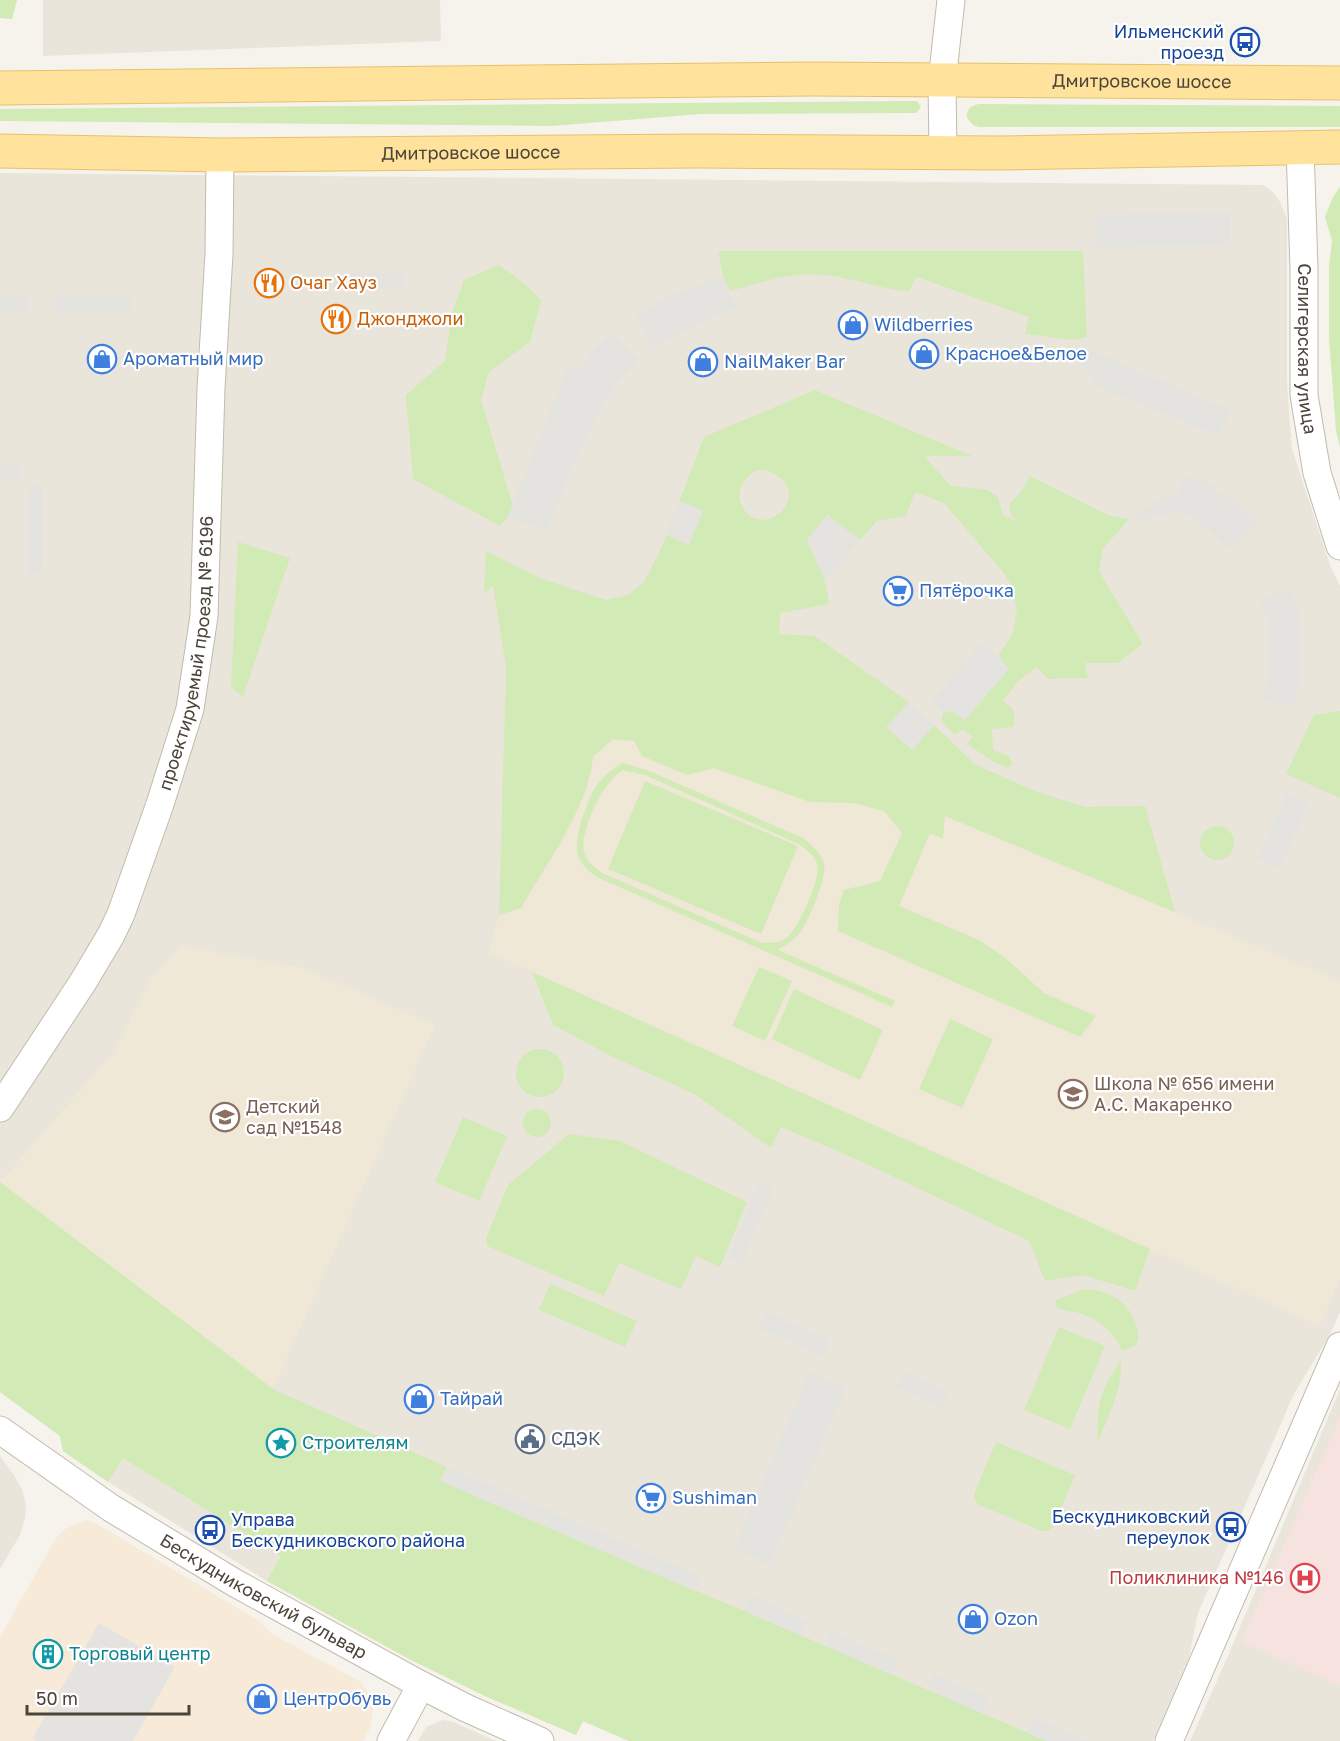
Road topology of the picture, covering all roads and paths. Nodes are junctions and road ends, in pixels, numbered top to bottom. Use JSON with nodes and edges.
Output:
{"nodes":[{"id":1,"x":951,"y":0,"type":"edge"},
{"id":2,"x":942,"y":81,"type":"junction"},
{"id":3,"x":1340,"y":83,"type":"edge"},
{"id":4,"x":0,"y":88,"type":"edge"},
{"id":5,"x":1300,"y":147,"type":"junction"},
{"id":6,"x":1340,"y":147,"type":"edge"},
{"id":7,"x":0,"y":151,"type":"edge"},
{"id":8,"x":943,"y":153,"type":"junction"},
{"id":9,"x":220,"y":155,"type":"junction"},
{"id":10,"x":1340,"y":546,"type":"edge"},
{"id":11,"x":0,"y":1108,"type":"edge"},
{"id":12,"x":1340,"y":1346,"type":"edge"},
{"id":13,"x":0,"y":1430,"type":"edge"},
{"id":14,"x":421,"y":1685,"type":"junction"},
{"id":15,"x":391,"y":1741,"type":"edge"},
{"id":16,"x":540,"y":1741,"type":"edge"},
{"id":17,"x":1169,"y":1741,"type":"edge"}],
"edges":[{"from":1,"to":2,"type":"street"},
{"from":2,"to":3,"type":"main road","name":"Дмитровское шоссе"},
{"from":2,"to":4,"type":"main road","name":"Дмитровское шоссе"},
{"from":2,"to":8,"type":"street"},
{"from":5,"to":6,"type":"main road","name":"Дмитровское шоссе"},
{"from":5,"to":8,"type":"main road","name":"Дмитровское шоссе"},
{"from":5,"to":10,"type":"street","name":"Селигерская улица"},
{"from":7,"to":9,"type":"main road","name":"Дмитровское шоссе"},
{"from":8,"to":9,"type":"main road","name":"Дмитровское шоссе"},
{"from":9,"to":11,"type":"street","name":"проектируемый проезд № 6196"},
{"from":12,"to":17,"type":"street"},
{"from":13,"to":14,"type":"street","name":"Бескудниковский бульвар"},
{"from":14,"to":15,"type":"street"},
{"from":14,"to":16,"type":"street","name":"Бескудниковский бульвар"}]}
